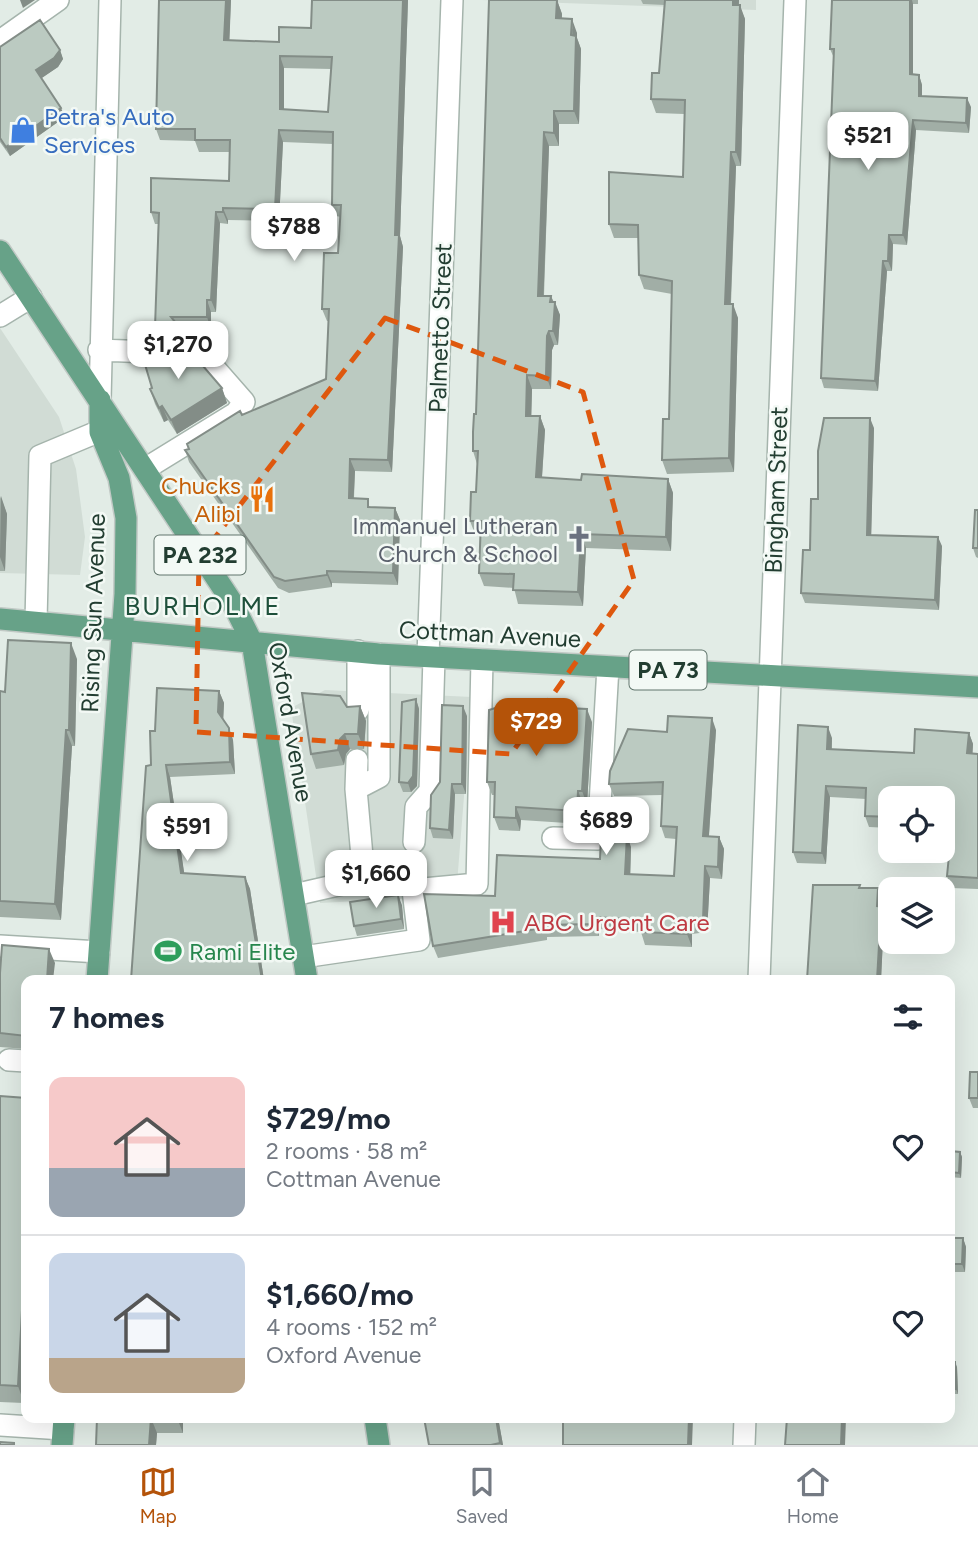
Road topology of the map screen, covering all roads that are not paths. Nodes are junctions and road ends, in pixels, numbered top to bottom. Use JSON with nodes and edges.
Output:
{"nodes":[{"id":1,"x":58,"y":0,"type":"edge"},
{"id":2,"x":110,"y":0,"type":"edge"},
{"id":3,"x":452,"y":0,"type":"edge"},
{"id":4,"x":795,"y":0,"type":"edge"},
{"id":5,"x":0,"y":41,"type":"edge"},
{"id":6,"x":0,"y":251,"type":"edge"},
{"id":7,"x":31,"y":297,"type":"junction"},
{"id":8,"x":0,"y":316,"type":"edge"},
{"id":9,"x":99,"y":350,"type":"junction"},
{"id":10,"x":100,"y":400,"type":"junction"},
{"id":11,"x":108,"y":428,"type":"junction"},
{"id":12,"x":145,"y":469,"type":"junction"},
{"id":13,"x":0,"y":619,"type":"edge"},
{"id":14,"x":36,"y":621,"type":"junction"},
{"id":15,"x":121,"y":631,"type":"junction"},
{"id":16,"x":252,"y":642,"type":"junction"},
{"id":17,"x":368,"y":652,"type":"junction"},
{"id":18,"x":431,"y":656,"type":"junction"},
{"id":19,"x":482,"y":660,"type":"junction"},
{"id":20,"x":608,"y":667,"type":"junction"},
{"id":21,"x":769,"y":675,"type":"junction"},
{"id":22,"x":978,"y":687,"type":"edge"},
{"id":23,"x":358,"y":710,"type":"edge"},
{"id":24,"x":357,"y":760,"type":"dead end"},
{"id":25,"x":356,"y":789,"type":"junction"},
{"id":26,"x":553,"y":838,"type":"dead end"},
{"id":27,"x":414,"y":842,"type":"dead end"},
{"id":28,"x":294,"y":895,"type":"junction"},
{"id":29,"x":0,"y":946,"type":"edge"},
{"id":30,"x":99,"y":952,"type":"junction"},
{"id":31,"x":303,"y":957,"type":"junction"},
{"id":32,"x":97,"y":975,"type":"edge"},
{"id":33,"x":306,"y":975,"type":"edge"},
{"id":34,"x":759,"y":975,"type":"edge"},
{"id":35,"x":376,"y":1423,"type":"edge"},
{"id":36,"x":745,"y":1423,"type":"edge"},
{"id":37,"x":0,"y":1425,"type":"edge"},
{"id":38,"x":63,"y":1430,"type":"edge"},
{"id":39,"x":379,"y":1445,"type":"edge"},
{"id":40,"x":744,"y":1445,"type":"edge"}],
"edges":[{"from":1,"to":5,"type":"street"},
{"from":2,"to":9,"type":"street","name":"Rising Sun Avenue"},
{"from":3,"to":18,"type":"street","name":"Palmetto Street"},
{"from":4,"to":21,"type":"street","name":"Bingham Street"},
{"from":6,"to":7,"type":"main road"},
{"from":7,"to":8,"type":"street"},
{"from":7,"to":10,"type":"main road"},
{"from":9,"to":10,"type":"street","name":"Rising Sun Avenue"},
{"from":9,"to":12,"type":"street"},
{"from":10,"to":11,"type":"main road","name":"Rising Sun Avenue"},
{"from":11,"to":12,"type":"main road","name":"Oxford Avenue","number":"PA 232"},
{"from":11,"to":14,"type":"street"},
{"from":11,"to":15,"type":"main road","name":"Rising Sun Avenue"},
{"from":12,"to":16,"type":"main road","name":"Oxford Avenue","number":"PA 232"},
{"from":13,"to":14,"type":"main road","name":"Cottman Avenue","number":"PA 73"},
{"from":14,"to":15,"type":"main road","name":"Cottman Avenue","number":"PA 73"},
{"from":15,"to":16,"type":"main road","name":"Cottman Avenue","number":"PA 73"},
{"from":15,"to":30,"type":"main road","name":"Rising Sun Avenue"},
{"from":16,"to":17,"type":"main road","name":"Cottman Avenue","number":"PA 73"},
{"from":16,"to":28,"type":"main road","name":"Oxford Avenue","number":"PA 232"},
{"from":17,"to":18,"type":"main road","name":"Cottman Avenue","number":"PA 73"},
{"from":17,"to":23,"type":"street"},
{"from":17,"to":25,"type":"street"},
{"from":18,"to":19,"type":"main road","name":"Cottman Avenue","number":"PA 73"},
{"from":18,"to":27,"type":"street","name":"Palmetto Street"},
{"from":19,"to":20,"type":"main road","name":"Cottman Avenue","number":"PA 73"},
{"from":19,"to":31,"type":"street"},
{"from":20,"to":21,"type":"main road","name":"Cottman Avenue","number":"PA 73"},
{"from":20,"to":26,"type":"street"},
{"from":21,"to":22,"type":"main road","name":"Cottman Avenue","number":"PA 73"},
{"from":21,"to":34,"type":"street","name":"Bingham Street"},
{"from":24,"to":25,"type":"street"},
{"from":25,"to":28,"type":"street"},
{"from":28,"to":31,"type":"main road","name":"Oxford Avenue","number":"PA 232"},
{"from":29,"to":30,"type":"street"},
{"from":30,"to":32,"type":"main road","name":"Rising Sun Avenue"},
{"from":31,"to":33,"type":"main road","name":"Oxford Avenue","number":"PA 232"},
{"from":35,"to":39,"type":"main road"},
{"from":36,"to":40,"type":"street"},
{"from":37,"to":38,"type":"street"}]}
